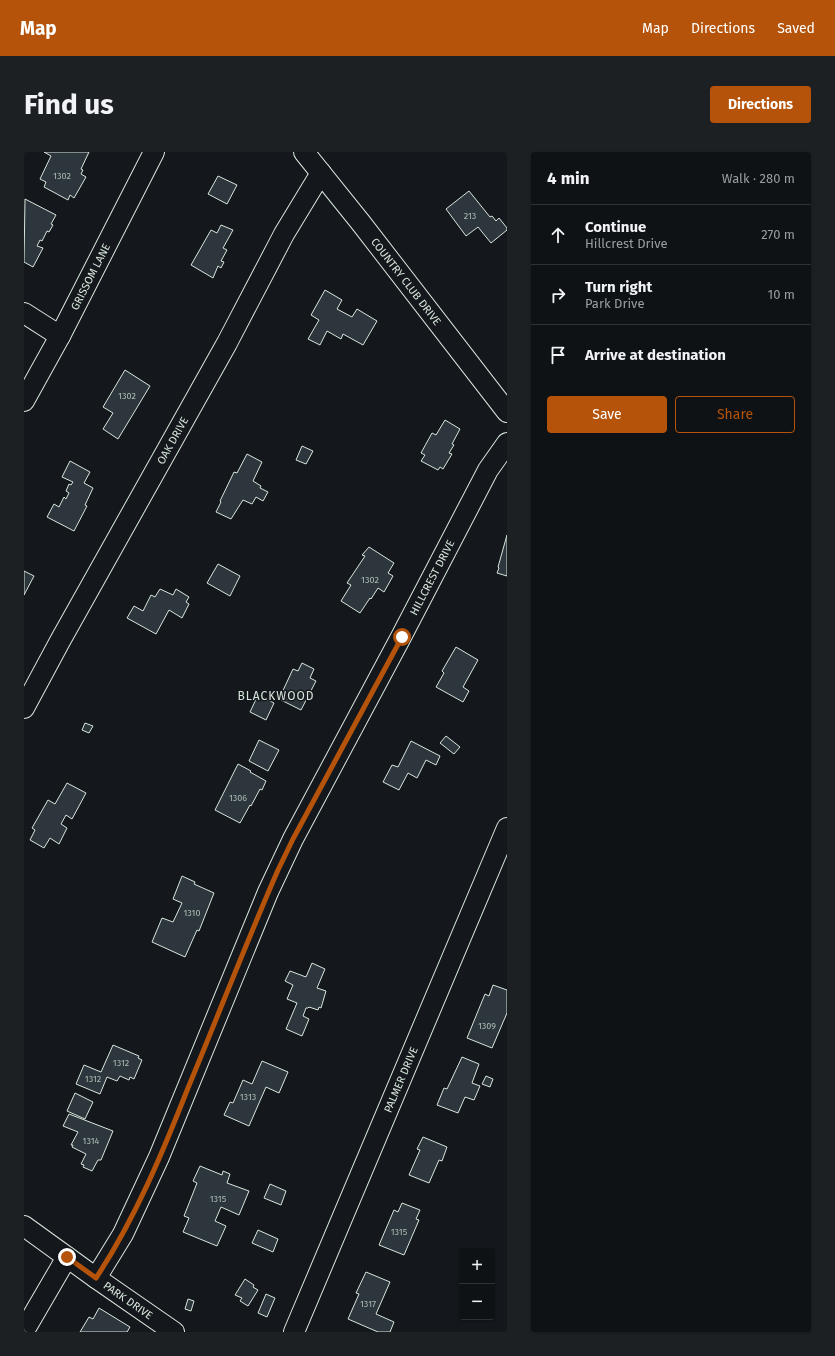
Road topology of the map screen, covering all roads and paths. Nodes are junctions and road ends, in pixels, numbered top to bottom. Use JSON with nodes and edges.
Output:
{"nodes":[{"id":1,"x":154,"y":152,"type":"edge"},
{"id":2,"x":304,"y":152,"type":"edge"},
{"id":3,"x":321,"y":174,"type":"junction"},
{"id":4,"x":24,"y":313,"type":"edge"},
{"id":5,"x":60,"y":336,"type":"junction"},
{"id":6,"x":24,"y":401,"type":"edge"},
{"id":7,"x":507,"y":412,"type":"edge"},
{"id":8,"x":507,"y":443,"type":"edge"},
{"id":9,"x":24,"y":708,"type":"edge"},
{"id":10,"x":507,"y":828,"type":"edge"},
{"id":11,"x":24,"y":1226,"type":"edge"},
{"id":12,"x":67,"y":1257,"type":"junction"},
{"id":13,"x":96,"y":1278,"type":"junction"},
{"id":14,"x":24,"y":1331,"type":"edge"},
{"id":15,"x":174,"y":1332,"type":"edge"},
{"id":16,"x":294,"y":1332,"type":"edge"}],
"edges":[{"from":1,"to":5,"type":"street","name":"GRISSOM LANE"},
{"from":2,"to":3,"type":"street","name":"COUNTRY CLUB DRIVE"},
{"from":3,"to":7,"type":"street","name":"COUNTRY CLUB DRIVE"},
{"from":3,"to":9,"type":"street","name":"OAK DRIVE"},
{"from":4,"to":5,"type":"street"},
{"from":5,"to":6,"type":"street","name":"GRISSOM LANE"},
{"from":8,"to":13,"type":"street","name":"HILLCREST DRIVE"},
{"from":10,"to":16,"type":"street","name":"PALMER DRIVE"},
{"from":11,"to":12,"type":"street","name":"PARK DRIVE"},
{"from":12,"to":13,"type":"street","name":"PARK DRIVE"},
{"from":12,"to":14,"type":"street"},
{"from":13,"to":15,"type":"street","name":"PARK DRIVE"}]}
